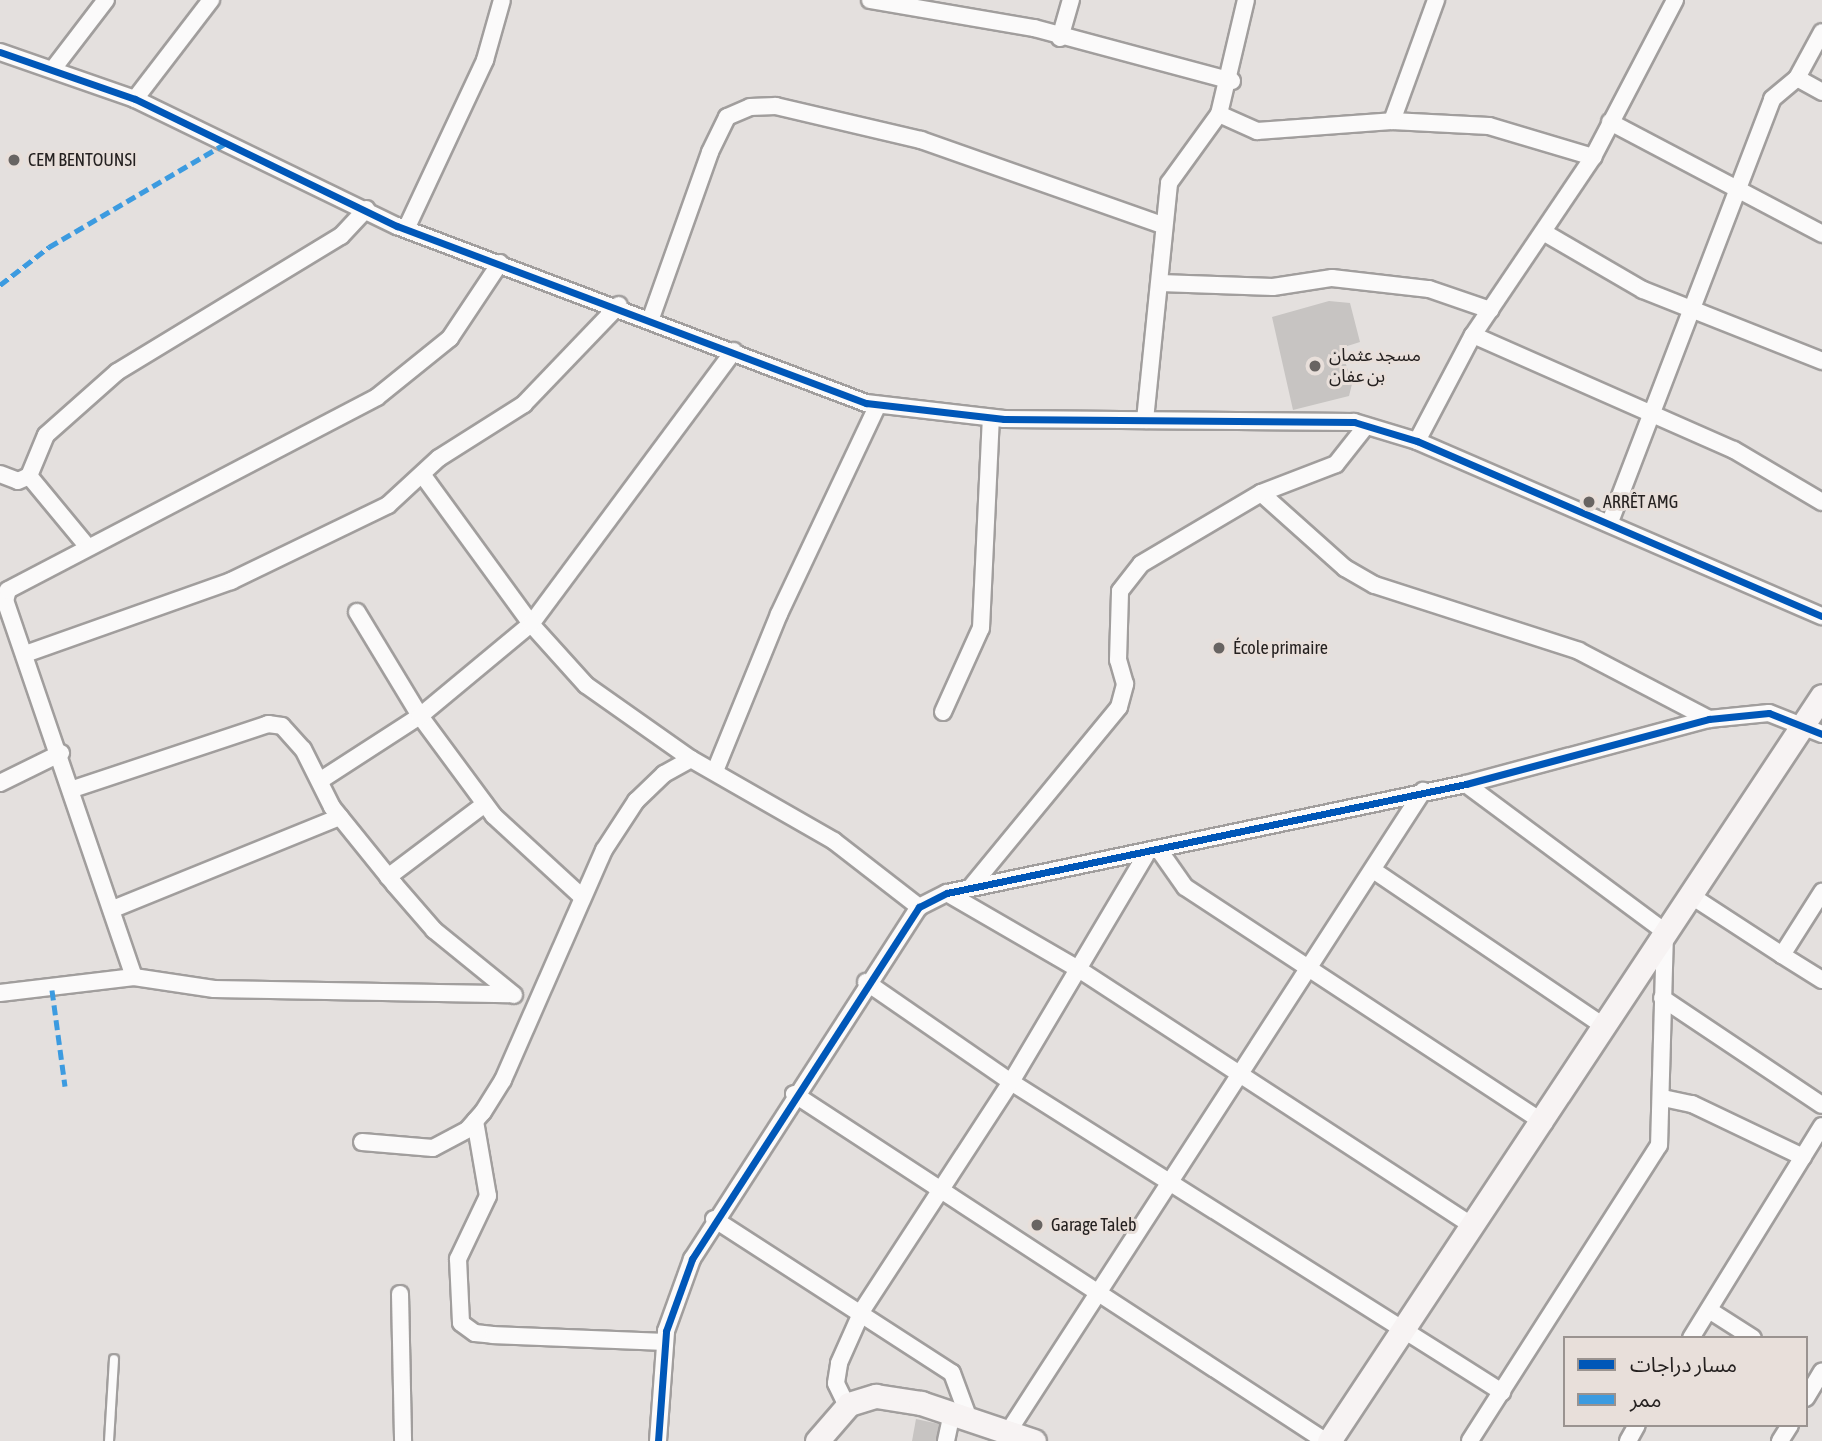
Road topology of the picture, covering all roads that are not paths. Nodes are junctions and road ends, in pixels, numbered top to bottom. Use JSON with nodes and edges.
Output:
{"nodes":[{"id":1,"x":106,"y":0,"type":"edge"},
{"id":2,"x":211,"y":0,"type":"edge"},
{"id":3,"x":502,"y":0,"type":"edge"},
{"id":4,"x":870,"y":0,"type":"edge"},
{"id":5,"x":1071,"y":0,"type":"edge"},
{"id":6,"x":1246,"y":0,"type":"edge"},
{"id":7,"x":1436,"y":0,"type":"edge"},
{"id":8,"x":1675,"y":0,"type":"edge"},
{"id":9,"x":1822,"y":32,"type":"edge"},
{"id":10,"x":1060,"y":37,"type":"junction"},
{"id":11,"x":0,"y":52,"type":"edge"},
{"id":12,"x":53,"y":69,"type":"junction"},
{"id":13,"x":1797,"y":78,"type":"junction"},
{"id":14,"x":1232,"y":81,"type":"junction"},
{"id":15,"x":1822,"y":92,"type":"edge"},
{"id":16,"x":135,"y":99,"type":"junction"},
{"id":17,"x":1219,"y":114,"type":"junction"},
{"id":18,"x":1392,"y":121,"type":"junction"},
{"id":19,"x":1610,"y":122,"type":"junction"},
{"id":20,"x":1593,"y":157,"type":"junction"},
{"id":21,"x":1734,"y":188,"type":"junction"},
{"id":22,"x":366,"y":209,"type":"junction"},
{"id":23,"x":1163,"y":225,"type":"junction"},
{"id":24,"x":406,"y":229,"type":"junction"},
{"id":25,"x":1545,"y":233,"type":"junction"},
{"id":26,"x":1822,"y":234,"type":"edge"},
{"id":27,"x":500,"y":263,"type":"junction"},
{"id":28,"x":1160,"y":283,"type":"junction"},
{"id":29,"x":618,"y":305,"type":"junction"},
{"id":30,"x":1490,"y":310,"type":"junction"},
{"id":31,"x":1689,"y":311,"type":"junction"},
{"id":32,"x":651,"y":318,"type":"junction"},
{"id":33,"x":1474,"y":335,"type":"junction"},
{"id":34,"x":734,"y":351,"type":"junction"},
{"id":35,"x":1822,"y":361,"type":"edge"},
{"id":36,"x":878,"y":405,"type":"junction"},
{"id":37,"x":1653,"y":414,"type":"junction"},
{"id":38,"x":991,"y":418,"type":"junction"},
{"id":39,"x":1145,"y":420,"type":"junction"},
{"id":40,"x":1366,"y":426,"type":"junction"},
{"id":41,"x":1417,"y":441,"type":"junction"},
{"id":42,"x":0,"y":474,"type":"edge"},
{"id":43,"x":29,"y":476,"type":"junction"},
{"id":44,"x":424,"y":477,"type":"junction"},
{"id":45,"x":1261,"y":493,"type":"junction"},
{"id":46,"x":1822,"y":502,"type":"edge"},
{"id":47,"x":1610,"y":522,"type":"junction"},
{"id":48,"x":87,"y":546,"type":"junction"},
{"id":49,"x":357,"y":612,"type":"dead end"},
{"id":50,"x":1822,"y":616,"type":"edge"},
{"id":51,"x":531,"y":624,"type":"junction"},
{"id":52,"x":25,"y":654,"type":"junction"},
{"id":53,"x":1822,"y":696,"type":"edge"},
{"id":54,"x":943,"y":712,"type":"dead end"},
{"id":55,"x":420,"y":716,"type":"junction"},
{"id":56,"x":1709,"y":719,"type":"junction"},
{"id":57,"x":1813,"y":728,"type":"edge"},
{"id":58,"x":61,"y":753,"type":"junction"},
{"id":59,"x":691,"y":759,"type":"junction"},
{"id":60,"x":715,"y":771,"type":"junction"},
{"id":61,"x":321,"y":780,"type":"junction"},
{"id":62,"x":0,"y":783,"type":"edge"},
{"id":63,"x":1466,"y":784,"type":"junction"},
{"id":64,"x":73,"y":789,"type":"junction"},
{"id":65,"x":1423,"y":791,"type":"junction"},
{"id":66,"x":485,"y":804,"type":"junction"},
{"id":67,"x":340,"y":817,"type":"junction"},
{"id":68,"x":1152,"y":853,"type":"junction"},
{"id":69,"x":1373,"y":870,"type":"junction"},
{"id":70,"x":388,"y":877,"type":"junction"},
{"id":71,"x":970,"y":888,"type":"junction"},
{"id":72,"x":1822,"y":892,"type":"edge"},
{"id":73,"x":947,"y":893,"type":"junction"},
{"id":74,"x":580,"y":895,"type":"junction"},
{"id":75,"x":1690,"y":895,"type":"junction"},
{"id":76,"x":919,"y":907,"type":"junction"},
{"id":77,"x":113,"y":909,"type":"junction"},
{"id":78,"x":1665,"y":932,"type":"junction"},
{"id":79,"x":1782,"y":955,"type":"junction"},
{"id":80,"x":1310,"y":968,"type":"junction"},
{"id":81,"x":1080,"y":970,"type":"junction"},
{"id":82,"x":134,"y":977,"type":"junction"},
{"id":83,"x":1822,"y":981,"type":"edge"},
{"id":84,"x":866,"y":982,"type":"junction"},
{"id":85,"x":0,"y":993,"type":"edge"},
{"id":86,"x":514,"y":995,"type":"junction"},
{"id":87,"x":1662,"y":998,"type":"junction"},
{"id":88,"x":538,"y":1003,"type":"junction"},
{"id":89,"x":1605,"y":1027,"type":"junction"},
{"id":90,"x":1238,"y":1074,"type":"junction"},
{"id":91,"x":1011,"y":1082,"type":"junction"},
{"id":92,"x":793,"y":1094,"type":"junction"},
{"id":93,"x":1663,"y":1098,"type":"junction"},
{"id":94,"x":1822,"y":1105,"type":"edge"},
{"id":95,"x":475,"y":1121,"type":"junction"},
{"id":96,"x":1544,"y":1123,"type":"junction"},
{"id":97,"x":1822,"y":1126,"type":"edge"},
{"id":98,"x":362,"y":1142,"type":"dead end"},
{"id":99,"x":1803,"y":1157,"type":"junction"},
{"id":100,"x":1169,"y":1176,"type":"junction"},
{"id":101,"x":939,"y":1186,"type":"junction"},
{"id":102,"x":714,"y":1219,"type":"junction"},
{"id":103,"x":1473,"y":1227,"type":"junction"},
{"id":104,"x":1098,"y":1291,"type":"junction"},
{"id":105,"x":400,"y":1294,"type":"dead end"},
{"id":106,"x":1709,"y":1310,"type":"junction"},
{"id":107,"x":859,"y":1315,"type":"junction"},
{"id":108,"x":1403,"y":1326,"type":"junction"},
{"id":109,"x":1692,"y":1336,"type":"edge"},
{"id":110,"x":1750,"y":1336,"type":"edge"},
{"id":111,"x":664,"y":1342,"type":"junction"},
{"id":112,"x":114,"y":1359,"type":"dead end"},
{"id":113,"x":1817,"y":1376,"type":"edge"},
{"id":114,"x":1502,"y":1392,"type":"junction"},
{"id":115,"x":1808,"y":1394,"type":"edge"},
{"id":116,"x":848,"y":1406,"type":"junction"},
{"id":117,"x":960,"y":1416,"type":"junction"},
{"id":118,"x":1008,"y":1432,"type":"junction"},
{"id":119,"x":109,"y":1441,"type":"edge"},
{"id":120,"x":403,"y":1441,"type":"edge"},
{"id":121,"x":658,"y":1441,"type":"edge"},
{"id":122,"x":817,"y":1441,"type":"edge"},
{"id":123,"x":946,"y":1441,"type":"edge"},
{"id":124,"x":1034,"y":1441,"type":"edge"},
{"id":125,"x":1327,"y":1441,"type":"edge"},
{"id":126,"x":1470,"y":1441,"type":"edge"}],
"edges":[{"from":1,"to":12,"type":"street"},
{"from":2,"to":16,"type":"street"},
{"from":3,"to":24,"type":"street"},
{"from":4,"to":10,"type":"street"},
{"from":5,"to":10,"type":"street"},
{"from":6,"to":14,"type":"street"},
{"from":7,"to":18,"type":"street"},
{"from":8,"to":19,"type":"street"},
{"from":9,"to":13,"type":"street"},
{"from":10,"to":14,"type":"street"},
{"from":11,"to":12,"type":"street"},
{"from":12,"to":16,"type":"street"},
{"from":13,"to":15,"type":"street"},
{"from":13,"to":21,"type":"street"},
{"from":14,"to":17,"type":"street"},
{"from":16,"to":22,"type":"street"},
{"from":17,"to":18,"type":"street"},
{"from":17,"to":23,"type":"street"},
{"from":18,"to":20,"type":"street"},
{"from":19,"to":20,"type":"street"},
{"from":19,"to":21,"type":"street"},
{"from":20,"to":25,"type":"street"},
{"from":21,"to":26,"type":"street"},
{"from":21,"to":31,"type":"street"},
{"from":22,"to":24,"type":"street"},
{"from":22,"to":43,"type":"street"},
{"from":23,"to":28,"type":"street"},
{"from":23,"to":32,"type":"street"},
{"from":24,"to":27,"type":"street"},
{"from":25,"to":30,"type":"street"},
{"from":25,"to":31,"type":"street"},
{"from":27,"to":29,"type":"street"},
{"from":27,"to":48,"type":"street"},
{"from":28,"to":30,"type":"street"},
{"from":28,"to":39,"type":"street"},
{"from":29,"to":32,"type":"street"},
{"from":29,"to":44,"type":"street"},
{"from":30,"to":33,"type":"street"},
{"from":31,"to":35,"type":"street"},
{"from":31,"to":37,"type":"street"},
{"from":32,"to":34,"type":"street"},
{"from":33,"to":37,"type":"street"},
{"from":33,"to":41,"type":"street"},
{"from":34,"to":36,"type":"street"},
{"from":34,"to":51,"type":"street"},
{"from":36,"to":38,"type":"street"},
{"from":36,"to":60,"type":"street"},
{"from":37,"to":46,"type":"street"},
{"from":37,"to":47,"type":"street"},
{"from":38,"to":39,"type":"street"},
{"from":38,"to":54,"type":"street"},
{"from":39,"to":40,"type":"street"},
{"from":40,"to":41,"type":"street"},
{"from":40,"to":45,"type":"street"},
{"from":41,"to":47,"type":"street"},
{"from":42,"to":43,"type":"street"},
{"from":43,"to":48,"type":"street"},
{"from":44,"to":51,"type":"street"},
{"from":44,"to":52,"type":"street"},
{"from":45,"to":56,"type":"street"},
{"from":45,"to":71,"type":"street"},
{"from":47,"to":50,"type":"street"},
{"from":48,"to":52,"type":"street"},
{"from":49,"to":55,"type":"street"},
{"from":51,"to":55,"type":"street"},
{"from":51,"to":59,"type":"street"},
{"from":52,"to":58,"type":"street"},
{"from":53,"to":57,"type":"main road"},
{"from":55,"to":61,"type":"street"},
{"from":55,"to":66,"type":"street"},
{"from":56,"to":57,"type":"street"},
{"from":56,"to":63,"type":"street"},
{"from":57,"to":75,"type":"main road"},
{"from":58,"to":62,"type":"street"},
{"from":58,"to":64,"type":"street"},
{"from":59,"to":60,"type":"street"},
{"from":59,"to":74,"type":"street"},
{"from":60,"to":76,"type":"street"},
{"from":61,"to":64,"type":"street"},
{"from":61,"to":67,"type":"street"},
{"from":63,"to":65,"type":"street"},
{"from":63,"to":78,"type":"street"},
{"from":64,"to":77,"type":"street"},
{"from":65,"to":68,"type":"street"},
{"from":65,"to":69,"type":"street"},
{"from":66,"to":70,"type":"street"},
{"from":66,"to":74,"type":"street"},
{"from":67,"to":70,"type":"street"},
{"from":67,"to":77,"type":"street"},
{"from":68,"to":71,"type":"street"},
{"from":68,"to":80,"type":"street"},
{"from":68,"to":81,"type":"street"},
{"from":69,"to":80,"type":"street"},
{"from":69,"to":89,"type":"street"},
{"from":70,"to":86,"type":"street"},
{"from":71,"to":73,"type":"street"},
{"from":72,"to":79,"type":"street"},
{"from":73,"to":76,"type":"street"},
{"from":73,"to":81,"type":"street"},
{"from":74,"to":88,"type":"street"},
{"from":75,"to":78,"type":"main road"},
{"from":75,"to":79,"type":"street"},
{"from":76,"to":84,"type":"street"},
{"from":77,"to":82,"type":"street"},
{"from":78,"to":87,"type":"street"},
{"from":78,"to":89,"type":"main road"},
{"from":79,"to":83,"type":"street"},
{"from":80,"to":90,"type":"street"},
{"from":80,"to":96,"type":"street"},
{"from":81,"to":90,"type":"street"},
{"from":81,"to":91,"type":"street"},
{"from":82,"to":85,"type":"street"},
{"from":82,"to":86,"type":"street"},
{"from":84,"to":91,"type":"street"},
{"from":84,"to":92,"type":"street"},
{"from":86,"to":88,"type":"street"},
{"from":87,"to":93,"type":"street"},
{"from":87,"to":94,"type":"street"},
{"from":88,"to":95,"type":"street"},
{"from":89,"to":96,"type":"main road"},
{"from":90,"to":100,"type":"street"},
{"from":90,"to":103,"type":"street"},
{"from":91,"to":100,"type":"street"},
{"from":91,"to":101,"type":"street"},
{"from":92,"to":101,"type":"street"},
{"from":92,"to":102,"type":"street"},
{"from":93,"to":99,"type":"street"},
{"from":93,"to":114,"type":"street"},
{"from":95,"to":98,"type":"street"},
{"from":95,"to":111,"type":"street"},
{"from":96,"to":103,"type":"main road"},
{"from":97,"to":99,"type":"street"},
{"from":99,"to":106,"type":"street"},
{"from":100,"to":104,"type":"street"},
{"from":100,"to":108,"type":"street"},
{"from":101,"to":104,"type":"street"},
{"from":101,"to":107,"type":"street"},
{"from":102,"to":107,"type":"street"},
{"from":102,"to":111,"type":"street"},
{"from":103,"to":108,"type":"main road"},
{"from":104,"to":118,"type":"street"},
{"from":104,"to":125,"type":"street"},
{"from":105,"to":120,"type":"street"},
{"from":106,"to":109,"type":"street"},
{"from":106,"to":110,"type":"street"},
{"from":107,"to":116,"type":"street"},
{"from":107,"to":117,"type":"street"},
{"from":108,"to":114,"type":"street"},
{"from":108,"to":125,"type":"main road"},
{"from":111,"to":121,"type":"street"},
{"from":112,"to":119,"type":"lane"},
{"from":113,"to":115,"type":"street"},
{"from":114,"to":126,"type":"street"},
{"from":116,"to":117,"type":"main road"},
{"from":116,"to":122,"type":"main road"},
{"from":117,"to":118,"type":"main road"},
{"from":117,"to":123,"type":"street"},
{"from":118,"to":124,"type":"main road"}]}
